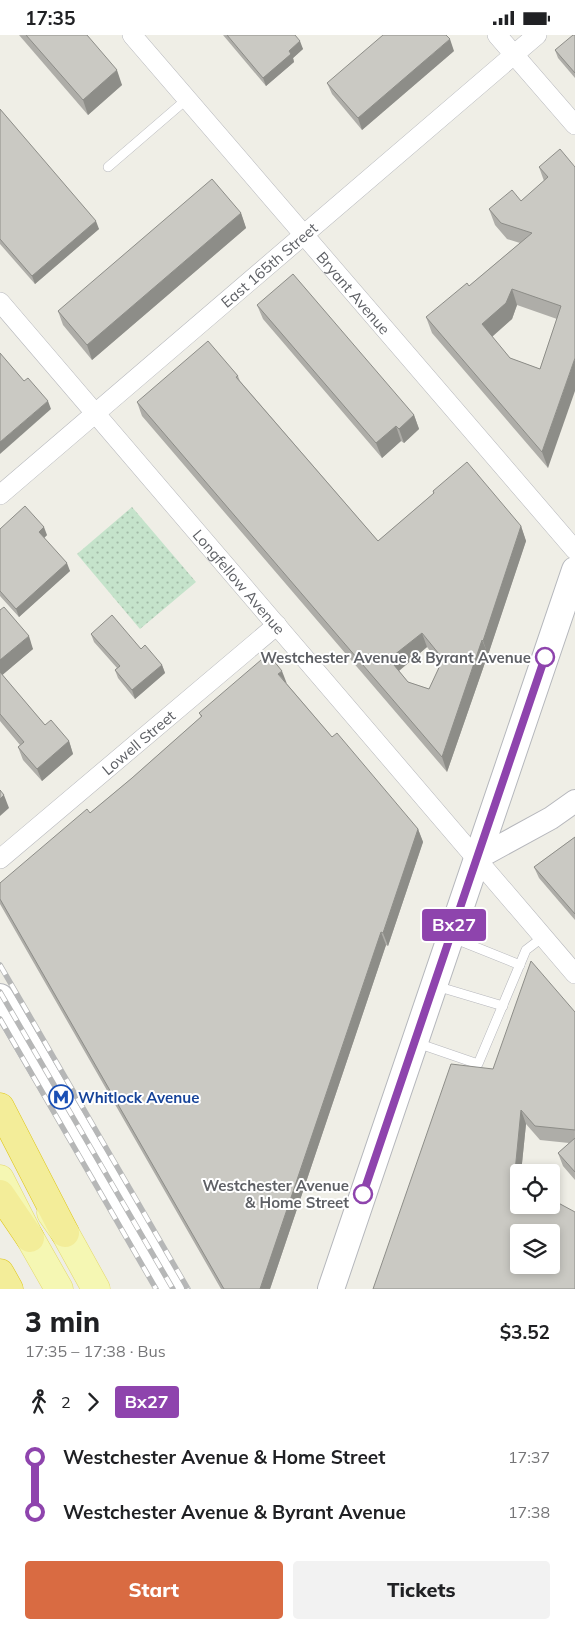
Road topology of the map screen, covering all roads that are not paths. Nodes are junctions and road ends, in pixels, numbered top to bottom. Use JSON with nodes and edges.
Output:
{"nodes":[{"id":1,"x":132,"y":35,"type":"edge"},
{"id":2,"x":497,"y":35,"type":"edge"},
{"id":3,"x":537,"y":35,"type":"edge"},
{"id":4,"x":514,"y":55,"type":"junction"},
{"id":5,"x":187,"y":99,"type":"junction"},
{"id":6,"x":575,"y":125,"type":"edge"},
{"id":7,"x":108,"y":167,"type":"dead end"},
{"id":8,"x":304,"y":235,"type":"junction"},
{"id":9,"x":0,"y":302,"type":"edge"},
{"id":10,"x":96,"y":413,"type":"junction"},
{"id":11,"x":0,"y":495,"type":"edge"},
{"id":12,"x":575,"y":550,"type":"edge"},
{"id":13,"x":575,"y":570,"type":"edge"},
{"id":14,"x":277,"y":625,"type":"junction"},
{"id":15,"x":575,"y":801,"type":"edge"},
{"id":16,"x":0,"y":859,"type":"edge"},
{"id":17,"x":476,"y":859,"type":"junction"},
{"id":18,"x":450,"y":937,"type":"junction"},
{"id":19,"x":543,"y":937,"type":"junction"},
{"id":20,"x":520,"y":965,"type":"junction"},
{"id":21,"x":575,"y":974,"type":"edge"},
{"id":22,"x":434,"y":985,"type":"junction"},
{"id":23,"x":0,"y":997,"type":"edge"},
{"id":24,"x":503,"y":1006,"type":"junction"},
{"id":25,"x":414,"y":1042,"type":"junction"},
{"id":26,"x":0,"y":1107,"type":"edge"},
{"id":27,"x":0,"y":1135,"type":"edge"},
{"id":28,"x":0,"y":1179,"type":"edge"},
{"id":29,"x":0,"y":1194,"type":"edge"},
{"id":30,"x":65,"y":1233,"type":"junction"},
{"id":31,"x":30,"y":1238,"type":"junction"},
{"id":32,"x":0,"y":1273,"type":"edge"},
{"id":33,"x":9,"y":1289,"type":"edge"},
{"id":34,"x":59,"y":1289,"type":"edge"},
{"id":35,"x":96,"y":1289,"type":"edge"},
{"id":36,"x":170,"y":1289,"type":"edge"},
{"id":37,"x":331,"y":1289,"type":"edge"}],
"edges":[{"from":1,"to":5,"type":"street","name":"Bryant Avenue"},
{"from":2,"to":4,"type":"street"},
{"from":3,"to":4,"type":"street","name":"East 165th Street"},
{"from":4,"to":6,"type":"street"},
{"from":4,"to":8,"type":"street","name":"East 165th Street"},
{"from":5,"to":7,"type":"lane"},
{"from":5,"to":8,"type":"street","name":"Bryant Avenue"},
{"from":8,"to":10,"type":"street","name":"East 165th Street"},
{"from":8,"to":12,"type":"street","name":"Bryant Avenue"},
{"from":9,"to":10,"type":"street","name":"Longfellow Avenue"},
{"from":10,"to":11,"type":"street","name":"East 165th Street"},
{"from":10,"to":14,"type":"street","name":"Longfellow Avenue"},
{"from":13,"to":17,"type":"main road"},
{"from":14,"to":16,"type":"street","name":"Lowell Street"},
{"from":14,"to":17,"type":"street","name":"Longfellow Avenue"},
{"from":15,"to":17,"type":"street"},
{"from":17,"to":18,"type":"main road"},
{"from":17,"to":19,"type":"street","name":"Longfellow Avenue"},
{"from":18,"to":20,"type":"lane"},
{"from":18,"to":22,"type":"main road"},
{"from":19,"to":20,"type":"lane"},
{"from":19,"to":21,"type":"street","name":"Longfellow Avenue"},
{"from":20,"to":24,"type":"lane"},
{"from":22,"to":24,"type":"lane"},
{"from":22,"to":25,"type":"main road"},
{"from":23,"to":36,"type":"main road"},
{"from":24,"to":25,"type":"lane"},
{"from":25,"to":37,"type":"main road"},
{"from":26,"to":30,"type":"highway"},
{"from":27,"to":30,"type":"main road"},
{"from":28,"to":31,"type":"main road"},
{"from":29,"to":31,"type":"highway"},
{"from":30,"to":35,"type":"main road"},
{"from":31,"to":34,"type":"main road"},
{"from":32,"to":33,"type":"highway"}]}
